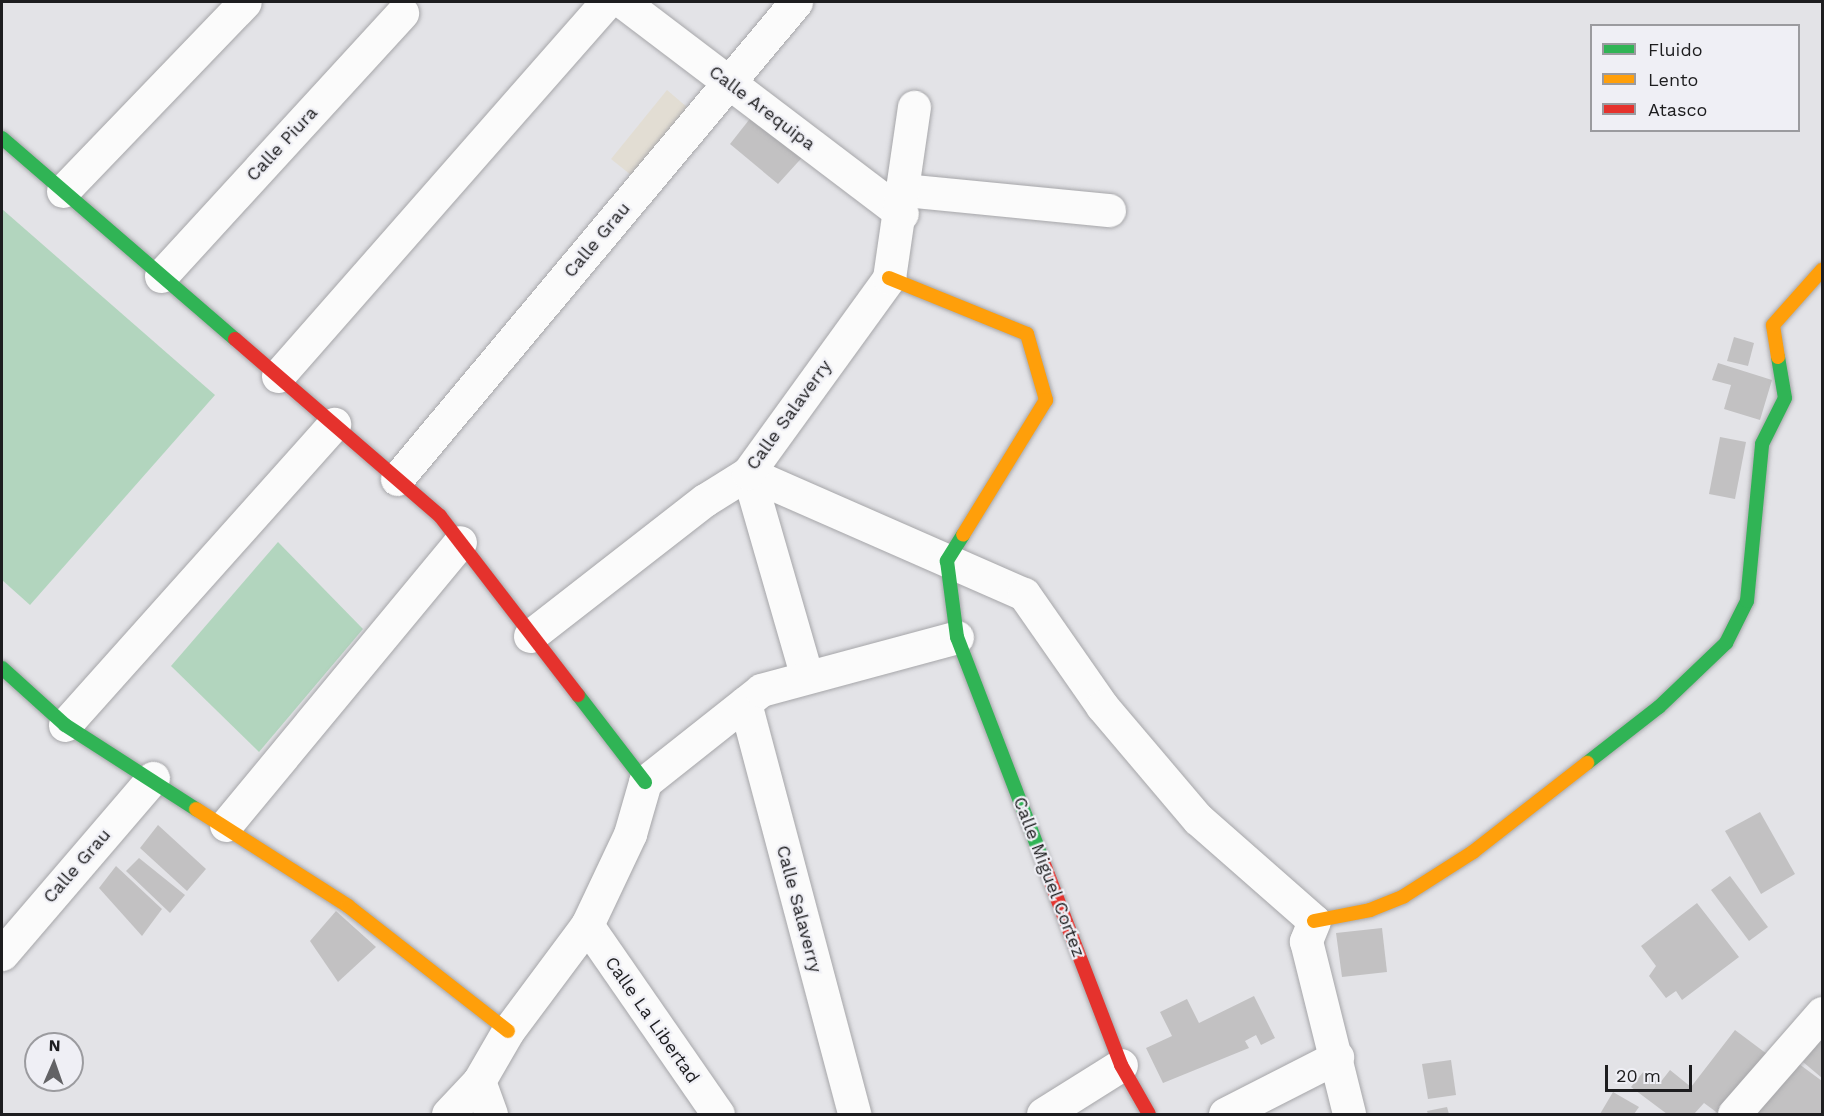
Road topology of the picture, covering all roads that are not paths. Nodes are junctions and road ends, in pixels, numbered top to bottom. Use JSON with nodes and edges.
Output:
{"nodes":[{"id":1,"x":245,"y":2,"type":"edge"},
{"id":2,"x":606,"y":2,"type":"edge"},
{"id":3,"x":623,"y":2,"type":"edge"},
{"id":4,"x":796,"y":2,"type":"edge"},
{"id":5,"x":402,"y":13,"type":"dead end"},
{"id":6,"x":729,"y":82,"type":"junction"},
{"id":7,"x":914,"y":107,"type":"dead end"},
{"id":8,"x":2,"y":138,"type":"edge"},
{"id":9,"x":63,"y":191,"type":"junction"},
{"id":10,"x":903,"y":202,"type":"junction"},
{"id":11,"x":1109,"y":210,"type":"dead end"},
{"id":12,"x":1822,"y":270,"type":"edge"},
{"id":13,"x":161,"y":276,"type":"junction"},
{"id":14,"x":889,"y":278,"type":"junction"},
{"id":15,"x":278,"y":376,"type":"junction"},
{"id":16,"x":334,"y":424,"type":"junction"},
{"id":17,"x":748,"y":473,"type":"junction"},
{"id":18,"x":397,"y":479,"type":"junction"},
{"id":19,"x":459,"y":542,"type":"junction"},
{"id":20,"x":947,"y":561,"type":"junction"},
{"id":21,"x":530,"y":636,"type":"junction"},
{"id":22,"x":957,"y":637,"type":"junction"},
{"id":23,"x":2,"y":668,"type":"edge"},
{"id":24,"x":807,"y":677,"type":"junction"},
{"id":25,"x":745,"y":703,"type":"junction"},
{"id":26,"x":65,"y":725,"type":"junction"},
{"id":27,"x":153,"y":778,"type":"junction"},
{"id":28,"x":645,"y":782,"type":"junction"},
{"id":29,"x":226,"y":825,"type":"junction"},
{"id":30,"x":1314,"y":921,"type":"junction"},
{"id":31,"x":587,"y":925,"type":"junction"},
{"id":32,"x":2,"y":954,"type":"edge"},
{"id":33,"x":1822,"y":1013,"type":"edge"},
{"id":34,"x":508,"y":1031,"type":"junction"},
{"id":35,"x":1336,"y":1057,"type":"junction"},
{"id":36,"x":1121,"y":1065,"type":"junction"},
{"id":37,"x":478,"y":1081,"type":"junction"},
{"id":38,"x":448,"y":1114,"type":"edge"},
{"id":39,"x":491,"y":1114,"type":"edge"},
{"id":40,"x":718,"y":1114,"type":"edge"},
{"id":41,"x":854,"y":1114,"type":"edge"},
{"id":42,"x":1043,"y":1114,"type":"edge"},
{"id":43,"x":1149,"y":1114,"type":"edge"},
{"id":44,"x":1225,"y":1114,"type":"edge"},
{"id":45,"x":1350,"y":1114,"type":"edge"},
{"id":46,"x":1734,"y":1114,"type":"edge"}],
"edges":[{"from":1,"to":9,"type":"street"},
{"from":2,"to":15,"type":"street"},
{"from":3,"to":6,"type":"street","name":"Calle Arequipa"},
{"from":4,"to":6,"type":"street","name":"Calle Grau"},
{"from":5,"to":13,"type":"street","name":"Calle Piura"},
{"from":6,"to":10,"type":"street","name":"Calle Arequipa"},
{"from":6,"to":18,"type":"street","name":"Calle Grau"},
{"from":7,"to":10,"type":"street","name":"Calle Salaverry"},
{"from":8,"to":9,"type":"street"},
{"from":9,"to":13,"type":"street"},
{"from":10,"to":11,"type":"street"},
{"from":10,"to":14,"type":"street","name":"Calle Salaverry"},
{"from":12,"to":30,"type":"street"},
{"from":13,"to":15,"type":"street"},
{"from":14,"to":17,"type":"street","name":"Calle Salaverry"},
{"from":14,"to":20,"type":"street"},
{"from":15,"to":16,"type":"street"},
{"from":16,"to":18,"type":"street"},
{"from":16,"to":26,"type":"street"},
{"from":17,"to":20,"type":"street"},
{"from":17,"to":21,"type":"street","name":"Calle Salaverry"},
{"from":17,"to":24,"type":"street"},
{"from":18,"to":19,"type":"street"},
{"from":19,"to":21,"type":"street"},
{"from":19,"to":29,"type":"street"},
{"from":20,"to":22,"type":"street","name":"Calle Miguel Cortez"},
{"from":20,"to":30,"type":"street"},
{"from":21,"to":28,"type":"street"},
{"from":22,"to":24,"type":"street"},
{"from":22,"to":36,"type":"street","name":"Calle Miguel Cortez"},
{"from":23,"to":26,"type":"street"},
{"from":24,"to":25,"type":"street"},
{"from":25,"to":28,"type":"street"},
{"from":25,"to":41,"type":"street","name":"Calle Salaverry"},
{"from":26,"to":27,"type":"street"},
{"from":27,"to":29,"type":"street"},
{"from":27,"to":32,"type":"street","name":"Calle Grau"},
{"from":28,"to":31,"type":"street"},
{"from":29,"to":34,"type":"street"},
{"from":30,"to":35,"type":"street"},
{"from":31,"to":34,"type":"street"},
{"from":31,"to":40,"type":"street","name":"Calle La Libertad"},
{"from":33,"to":46,"type":"street"},
{"from":34,"to":37,"type":"street"},
{"from":35,"to":44,"type":"street"},
{"from":35,"to":45,"type":"street"},
{"from":36,"to":42,"type":"street"},
{"from":36,"to":43,"type":"street","name":"Calle Miguel Cortez"},
{"from":37,"to":38,"type":"street"},
{"from":37,"to":39,"type":"street"}]}
